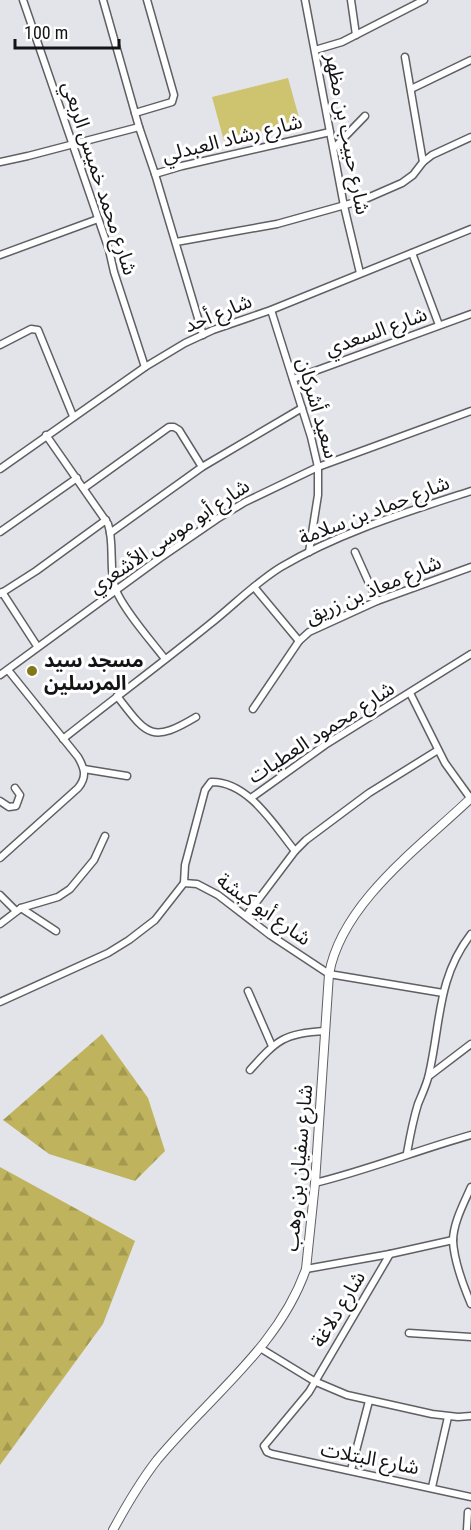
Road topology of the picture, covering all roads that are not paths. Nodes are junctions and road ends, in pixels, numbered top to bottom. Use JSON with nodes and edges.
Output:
{"nodes":[{"id":1,"x":23,"y":0,"type":"edge"},
{"id":2,"x":103,"y":0,"type":"edge"},
{"id":3,"x":147,"y":0,"type":"edge"},
{"id":4,"x":305,"y":0,"type":"edge"},
{"id":5,"x":351,"y":0,"type":"edge"},
{"id":6,"x":424,"y":0,"type":"edge"},
{"id":7,"x":356,"y":35,"type":"junction"},
{"id":8,"x":315,"y":50,"type":"junction"},
{"id":9,"x":405,"y":57,"type":"dead end"},
{"id":10,"x":471,"y":60,"type":"edge"},
{"id":11,"x":411,"y":89,"type":"junction"},
{"id":12,"x":135,"y":112,"type":"junction"},
{"id":13,"x":365,"y":116,"type":"dead end"},
{"id":14,"x":139,"y":126,"type":"junction"},
{"id":15,"x":330,"y":132,"type":"junction"},
{"id":16,"x":471,"y":137,"type":"edge"},
{"id":17,"x":72,"y":144,"type":"junction"},
{"id":18,"x":334,"y":148,"type":"junction"},
{"id":19,"x":0,"y":162,"type":"edge"},
{"id":20,"x":423,"y":162,"type":"junction"},
{"id":21,"x":156,"y":174,"type":"junction"},
{"id":22,"x":344,"y":206,"type":"junction"},
{"id":23,"x":98,"y":219,"type":"junction"},
{"id":24,"x":471,"y":230,"type":"edge"},
{"id":25,"x":176,"y":242,"type":"junction"},
{"id":26,"x":412,"y":253,"type":"junction"},
{"id":27,"x":0,"y":255,"type":"edge"},
{"id":28,"x":360,"y":273,"type":"junction"},
{"id":29,"x":271,"y":310,"type":"junction"},
{"id":30,"x":471,"y":314,"type":"edge"},
{"id":31,"x":439,"y":325,"type":"junction"},
{"id":32,"x":203,"y":335,"type":"junction"},
{"id":33,"x":0,"y":345,"type":"edge"},
{"id":34,"x":145,"y":367,"type":"junction"},
{"id":35,"x":293,"y":379,"type":"junction"},
{"id":36,"x":302,"y":408,"type":"junction"},
{"id":37,"x":471,"y":411,"type":"edge"},
{"id":38,"x":74,"y":416,"type":"junction"},
{"id":39,"x":46,"y":435,"type":"junction"},
{"id":40,"x":202,"y":467,"type":"junction"},
{"id":41,"x":318,"y":467,"type":"junction"},
{"id":42,"x":0,"y":469,"type":"edge"},
{"id":43,"x":77,"y":478,"type":"junction"},
{"id":44,"x":84,"y":488,"type":"junction"},
{"id":45,"x":471,"y":491,"type":"edge"},
{"id":46,"x":106,"y":520,"type":"junction"},
{"id":47,"x":0,"y":532,"type":"edge"},
{"id":48,"x":110,"y":533,"type":"junction"},
{"id":49,"x":309,"y":552,"type":"junction"},
{"id":50,"x":355,"y":552,"type":"dead end"},
{"id":51,"x":471,"y":567,"type":"edge"},
{"id":52,"x":254,"y":587,"type":"junction"},
{"id":53,"x":116,"y":590,"type":"junction"},
{"id":54,"x":1,"y":593,"type":"edge"},
{"id":55,"x":377,"y":601,"type":"junction"},
{"id":56,"x":299,"y":641,"type":"junction"},
{"id":57,"x":37,"y":646,"type":"junction"},
{"id":58,"x":471,"y":654,"type":"edge"},
{"id":59,"x":165,"y":660,"type":"junction"},
{"id":60,"x":8,"y":670,"type":"junction"},
{"id":61,"x":0,"y":675,"type":"edge"},
{"id":62,"x":410,"y":693,"type":"junction"},
{"id":63,"x":117,"y":696,"type":"junction"},
{"id":64,"x":253,"y":709,"type":"dead end"},
{"id":65,"x":196,"y":717,"type":"dead end"},
{"id":66,"x":63,"y":739,"type":"junction"},
{"id":67,"x":438,"y":750,"type":"junction"},
{"id":68,"x":84,"y":769,"type":"junction"},
{"id":69,"x":127,"y":776,"type":"dead end"},
{"id":70,"x":15,"y":788,"type":"dead end"},
{"id":71,"x":251,"y":798,"type":"junction"},
{"id":72,"x":471,"y":798,"type":"edge"},
{"id":73,"x":0,"y":801,"type":"edge"},
{"id":74,"x":105,"y":836,"type":"dead end"},
{"id":75,"x":295,"y":851,"type":"junction"},
{"id":76,"x":0,"y":858,"type":"edge"},
{"id":77,"x":184,"y":884,"type":"junction"},
{"id":78,"x":0,"y":895,"type":"edge"},
{"id":79,"x":19,"y":909,"type":"junction"},
{"id":80,"x":246,"y":916,"type":"junction"},
{"id":81,"x":0,"y":924,"type":"edge"},
{"id":82,"x":56,"y":931,"type":"dead end"},
{"id":83,"x":471,"y":934,"type":"edge"},
{"id":84,"x":329,"y":974,"type":"junction"},
{"id":85,"x":249,"y":991,"type":"dead end"},
{"id":86,"x":443,"y":993,"type":"junction"},
{"id":87,"x":0,"y":1002,"type":"edge"},
{"id":88,"x":325,"y":1031,"type":"junction"},
{"id":89,"x":471,"y":1044,"type":"edge"},
{"id":90,"x":272,"y":1046,"type":"junction"},
{"id":91,"x":250,"y":1070,"type":"dead end"},
{"id":92,"x":429,"y":1076,"type":"junction"},
{"id":93,"x":470,"y":1136,"type":"edge"},
{"id":94,"x":407,"y":1154,"type":"junction"},
{"id":95,"x":315,"y":1183,"type":"junction"},
{"id":96,"x":471,"y":1187,"type":"edge"},
{"id":97,"x":453,"y":1240,"type":"junction"},
{"id":98,"x":390,"y":1254,"type":"junction"},
{"id":99,"x":306,"y":1269,"type":"junction"},
{"id":100,"x":471,"y":1304,"type":"edge"},
{"id":101,"x":409,"y":1333,"type":"dead end"},
{"id":102,"x":471,"y":1337,"type":"edge"},
{"id":103,"x":260,"y":1348,"type":"junction"},
{"id":104,"x":314,"y":1381,"type":"junction"},
{"id":105,"x":369,"y":1401,"type":"junction"},
{"id":106,"x":471,"y":1416,"type":"edge"},
{"id":107,"x":448,"y":1417,"type":"junction"},
{"id":108,"x":265,"y":1449,"type":"joint"},
{"id":109,"x":351,"y":1470,"type":"junction"},
{"id":110,"x":432,"y":1488,"type":"junction"},
{"id":111,"x":471,"y":1497,"type":"edge"},
{"id":112,"x":468,"y":1512,"type":"dead end"},
{"id":113,"x":113,"y":1530,"type":"edge"},
{"id":114,"x":467,"y":1530,"type":"edge"}],
"edges":[{"from":1,"to":17,"type":"street","name":"شارع محمد خميس الربعي"},
{"from":2,"to":12,"type":"street"},
{"from":3,"to":12,"type":"street"},
{"from":4,"to":8,"type":"street","name":"شارع حبيب بن مظهر"},
{"from":5,"to":7,"type":"street"},
{"from":6,"to":7,"type":"street"},
{"from":7,"to":8,"type":"street"},
{"from":8,"to":15,"type":"street","name":"شارع حبيب بن مظهر"},
{"from":9,"to":11,"type":"street"},
{"from":10,"to":11,"type":"street"},
{"from":11,"to":20,"type":"street"},
{"from":12,"to":14,"type":"street"},
{"from":13,"to":18,"type":"street"},
{"from":14,"to":17,"type":"street","name":"شارع رشاد العبدلي"},
{"from":14,"to":21,"type":"street","name":"شارع رشاد العبدلي"},
{"from":15,"to":18,"type":"street","name":"شارع حبيب بن مظهر"},
{"from":15,"to":21,"type":"street","name":"شارع رشاد العبدلي"},
{"from":16,"to":20,"type":"street"},
{"from":17,"to":19,"type":"street","name":"شارع رشاد العبدلي"},
{"from":17,"to":23,"type":"street","name":"شارع محمد خميس الربعي"},
{"from":18,"to":22,"type":"street","name":"شارع حبيب بن مظهر"},
{"from":20,"to":22,"type":"street"},
{"from":21,"to":25,"type":"street"},
{"from":22,"to":25,"type":"street"},
{"from":22,"to":28,"type":"street","name":"شارع حبيب بن مظهر"},
{"from":23,"to":27,"type":"street"},
{"from":23,"to":34,"type":"street","name":"شارع محمد خميس الربعي"},
{"from":24,"to":26,"type":"street","name":"شارع أحد"},
{"from":25,"to":32,"type":"street"},
{"from":26,"to":28,"type":"street","name":"شارع أحد"},
{"from":26,"to":31,"type":"street"},
{"from":28,"to":29,"type":"street","name":"شارع أحد"},
{"from":29,"to":32,"type":"street","name":"شارع أحد"},
{"from":29,"to":35,"type":"street","name":"سعيد أشركان"},
{"from":30,"to":31,"type":"street","name":"شارع السعدي"},
{"from":31,"to":35,"type":"street","name":"شارع السعدي"},
{"from":32,"to":34,"type":"street","name":"شارع أحد"},
{"from":33,"to":38,"type":"street"},
{"from":34,"to":38,"type":"street","name":"شارع أحد"},
{"from":35,"to":36,"type":"street","name":"سعيد أشركان"},
{"from":36,"to":40,"type":"street"},
{"from":36,"to":41,"type":"street","name":"سعيد أشركان"},
{"from":37,"to":41,"type":"street","name":"شارع أبو موسى الأشعري"},
{"from":38,"to":39,"type":"street","name":"شارع أحد"},
{"from":39,"to":42,"type":"street","name":"شارع أحد"},
{"from":39,"to":43,"type":"street"},
{"from":40,"to":44,"type":"street"},
{"from":40,"to":48,"type":"street"},
{"from":41,"to":49,"type":"street","name":"سعيد أشركان"},
{"from":41,"to":53,"type":"street","name":"شارع أبو موسى الأشعري"},
{"from":43,"to":44,"type":"street"},
{"from":43,"to":47,"type":"street"},
{"from":44,"to":46,"type":"street"},
{"from":45,"to":49,"type":"street","name":"شارع حماد بن سلامة"},
{"from":46,"to":48,"type":"street"},
{"from":46,"to":54,"type":"street"},
{"from":48,"to":53,"type":"street"},
{"from":49,"to":52,"type":"street","name":"شارع حماد بن سلامة"},
{"from":50,"to":55,"type":"street"},
{"from":51,"to":55,"type":"street","name":"شارع معاذ بن زريق"},
{"from":52,"to":56,"type":"street"},
{"from":52,"to":59,"type":"street","name":"شارع حماد بن سلامة"},
{"from":53,"to":57,"type":"street","name":"شارع أبو موسى الأشعري"},
{"from":53,"to":59,"type":"street"},
{"from":54,"to":57,"type":"street"},
{"from":55,"to":56,"type":"street","name":"شارع معاذ بن زريق"},
{"from":56,"to":64,"type":"street","name":"شارع معاذ بن زريق"},
{"from":57,"to":60,"type":"street","name":"شارع أبو موسى الأشعري"},
{"from":58,"to":62,"type":"street","name":"شارع محمود العطيات"},
{"from":59,"to":63,"type":"street","name":"شارع حماد بن سلامة"},
{"from":60,"to":61,"type":"street","name":"شارع أبو موسى الأشعري"},
{"from":60,"to":66,"type":"street"},
{"from":62,"to":67,"type":"street"},
{"from":62,"to":71,"type":"street","name":"شارع محمود العطيات"},
{"from":63,"to":65,"type":"street"},
{"from":63,"to":66,"type":"street","name":"شارع حماد بن سلامة"},
{"from":66,"to":68,"type":"street"},
{"from":67,"to":72,"type":"street"},
{"from":67,"to":75,"type":"street"},
{"from":68,"to":69,"type":"street"},
{"from":68,"to":76,"type":"street"},
{"from":70,"to":73,"type":"street"},
{"from":71,"to":75,"type":"street","name":"شارع محمود العطيات"},
{"from":71,"to":77,"type":"street","name":"شارع محمود العطيات"},
{"from":72,"to":84,"type":"street","name":"شارع سفيان بن وهب"},
{"from":74,"to":79,"type":"street"},
{"from":75,"to":80,"type":"street"},
{"from":77,"to":80,"type":"street","name":"شارع أبو كبشة"},
{"from":77,"to":87,"type":"street","name":"شارع أبو كبشة"},
{"from":78,"to":79,"type":"street"},
{"from":79,"to":81,"type":"street"},
{"from":79,"to":82,"type":"street"},
{"from":80,"to":84,"type":"street","name":"شارع أبو كبشة"},
{"from":83,"to":86,"type":"street"},
{"from":84,"to":86,"type":"street"},
{"from":84,"to":88,"type":"street","name":"شارع سفيان بن وهب"},
{"from":85,"to":90,"type":"street"},
{"from":86,"to":92,"type":"street"},
{"from":88,"to":90,"type":"street"},
{"from":88,"to":95,"type":"street","name":"شارع سفيان بن وهب"},
{"from":89,"to":92,"type":"street"},
{"from":90,"to":91,"type":"street"},
{"from":92,"to":94,"type":"street"},
{"from":93,"to":94,"type":"street"},
{"from":94,"to":95,"type":"street"},
{"from":95,"to":99,"type":"street","name":"شارع سفيان بن وهب"},
{"from":96,"to":97,"type":"street"},
{"from":97,"to":98,"type":"street","name":"شارع دلاغة"},
{"from":97,"to":100,"type":"street"},
{"from":98,"to":99,"type":"street","name":"شارع دلاغة"},
{"from":98,"to":104,"type":"street","name":"شارع دلاغة"},
{"from":99,"to":103,"type":"street","name":"شارع سفيان بن وهب"},
{"from":101,"to":102,"type":"street"},
{"from":103,"to":104,"type":"street"},
{"from":103,"to":113,"type":"street","name":"شارع سفيان بن وهب"},
{"from":104,"to":105,"type":"street"},
{"from":104,"to":108,"type":"street","name":"شارع دلاغة"},
{"from":105,"to":107,"type":"street"},
{"from":105,"to":109,"type":"street"},
{"from":106,"to":107,"type":"street"},
{"from":107,"to":110,"type":"street"},
{"from":108,"to":109,"type":"street","name":"شارع البتلات"},
{"from":109,"to":110,"type":"street","name":"شارع البتلات"},
{"from":110,"to":111,"type":"street","name":"شارع البتلات"},
{"from":112,"to":114,"type":"street"}]}
